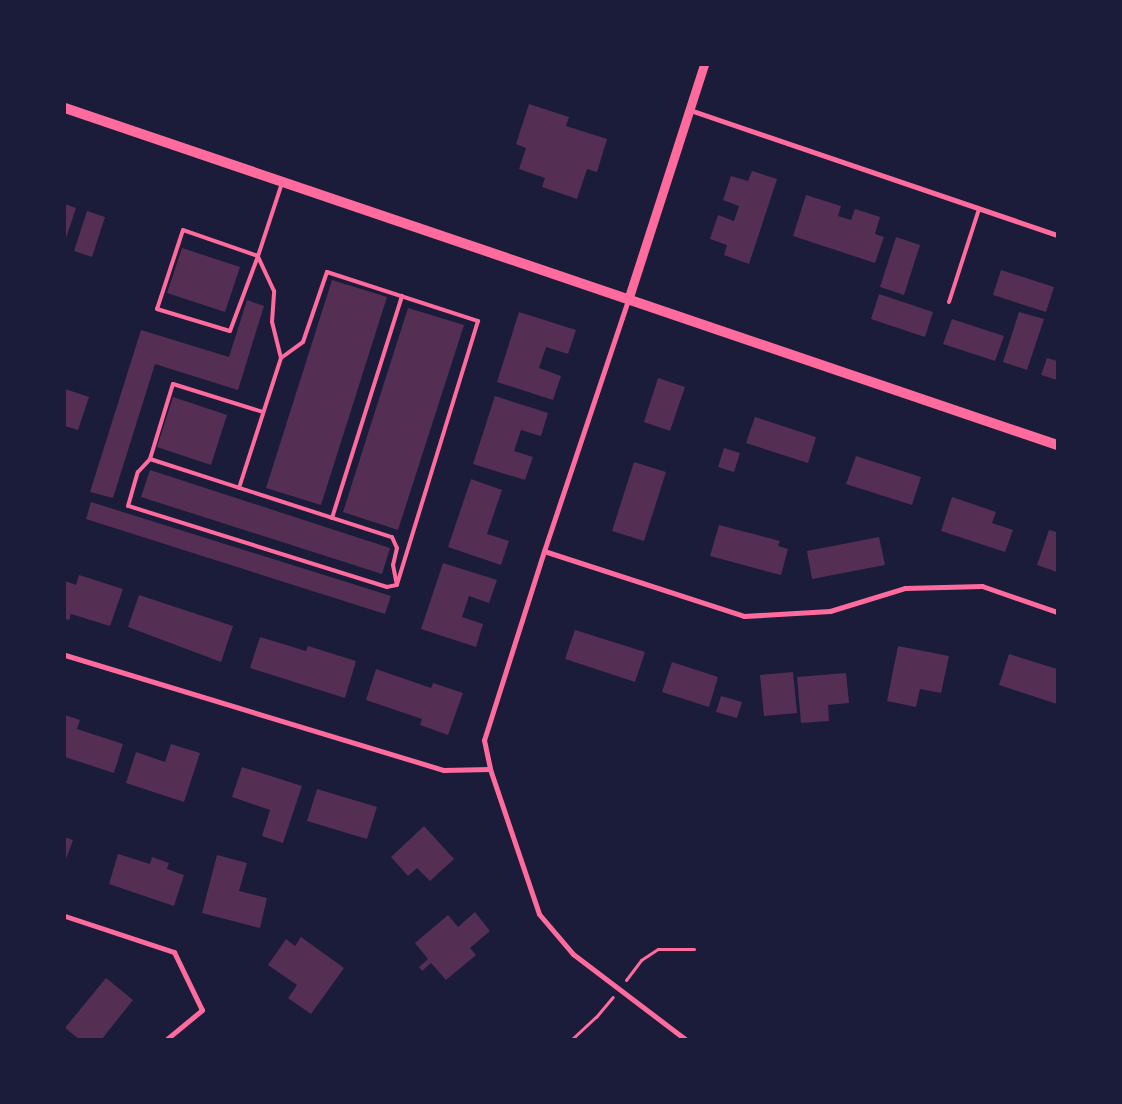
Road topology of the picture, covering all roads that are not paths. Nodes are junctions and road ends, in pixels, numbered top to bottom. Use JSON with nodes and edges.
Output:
{"nodes":[{"id":1,"x":704,"y":65,"type":"edge"},
{"id":2,"x":65,"y":108,"type":"edge"},
{"id":3,"x":690,"y":110,"type":"junction"},
{"id":4,"x":282,"y":182,"type":"junction"},
{"id":5,"x":980,"y":209,"type":"junction"},
{"id":6,"x":1057,"y":235,"type":"edge"},
{"id":7,"x":258,"y":256,"type":"junction"},
{"id":8,"x":402,"y":296,"type":"junction"},
{"id":9,"x":628,"y":300,"type":"junction"},
{"id":10,"x":949,"y":302,"type":"dead end"},
{"id":11,"x":281,"y":358,"type":"junction"},
{"id":12,"x":263,"y":412,"type":"junction"},
{"id":13,"x":1057,"y":445,"type":"edge"},
{"id":14,"x":150,"y":459,"type":"junction"},
{"id":15,"x":239,"y":488,"type":"junction"},
{"id":16,"x":332,"y":518,"type":"junction"},
{"id":17,"x":544,"y":550,"type":"junction"},
{"id":18,"x":397,"y":585,"type":"junction"},
{"id":19,"x":1057,"y":612,"type":"edge"},
{"id":20,"x":65,"y":655,"type":"edge"},
{"id":21,"x":490,"y":769,"type":"junction"},
{"id":22,"x":65,"y":916,"type":"edge"},
{"id":23,"x":167,"y":1039,"type":"edge"},
{"id":24,"x":685,"y":1039,"type":"edge"}],
"edges":[{"from":1,"to":3,"type":"street"},
{"from":2,"to":4,"type":"main road"},
{"from":3,"to":5,"type":"street"},
{"from":3,"to":9,"type":"street"},
{"from":4,"to":7,"type":"lane"},
{"from":4,"to":9,"type":"main road"},
{"from":5,"to":6,"type":"street"},
{"from":5,"to":10,"type":"lane"},
{"from":7,"to":7,"type":"lane"},
{"from":7,"to":11,"type":"lane"},
{"from":8,"to":11,"type":"lane"},
{"from":8,"to":16,"type":"lane"},
{"from":8,"to":18,"type":"lane"},
{"from":9,"to":13,"type":"main road"},
{"from":9,"to":17,"type":"street"},
{"from":11,"to":12,"type":"lane"},
{"from":12,"to":14,"type":"lane"},
{"from":12,"to":15,"type":"lane"},
{"from":14,"to":15,"type":"lane"},
{"from":14,"to":18,"type":"lane"},
{"from":15,"to":16,"type":"lane"},
{"from":16,"to":18,"type":"lane"},
{"from":17,"to":19,"type":"street"},
{"from":17,"to":21,"type":"street"},
{"from":20,"to":21,"type":"street"},
{"from":21,"to":24,"type":"street"},
{"from":22,"to":23,"type":"street"}]}
